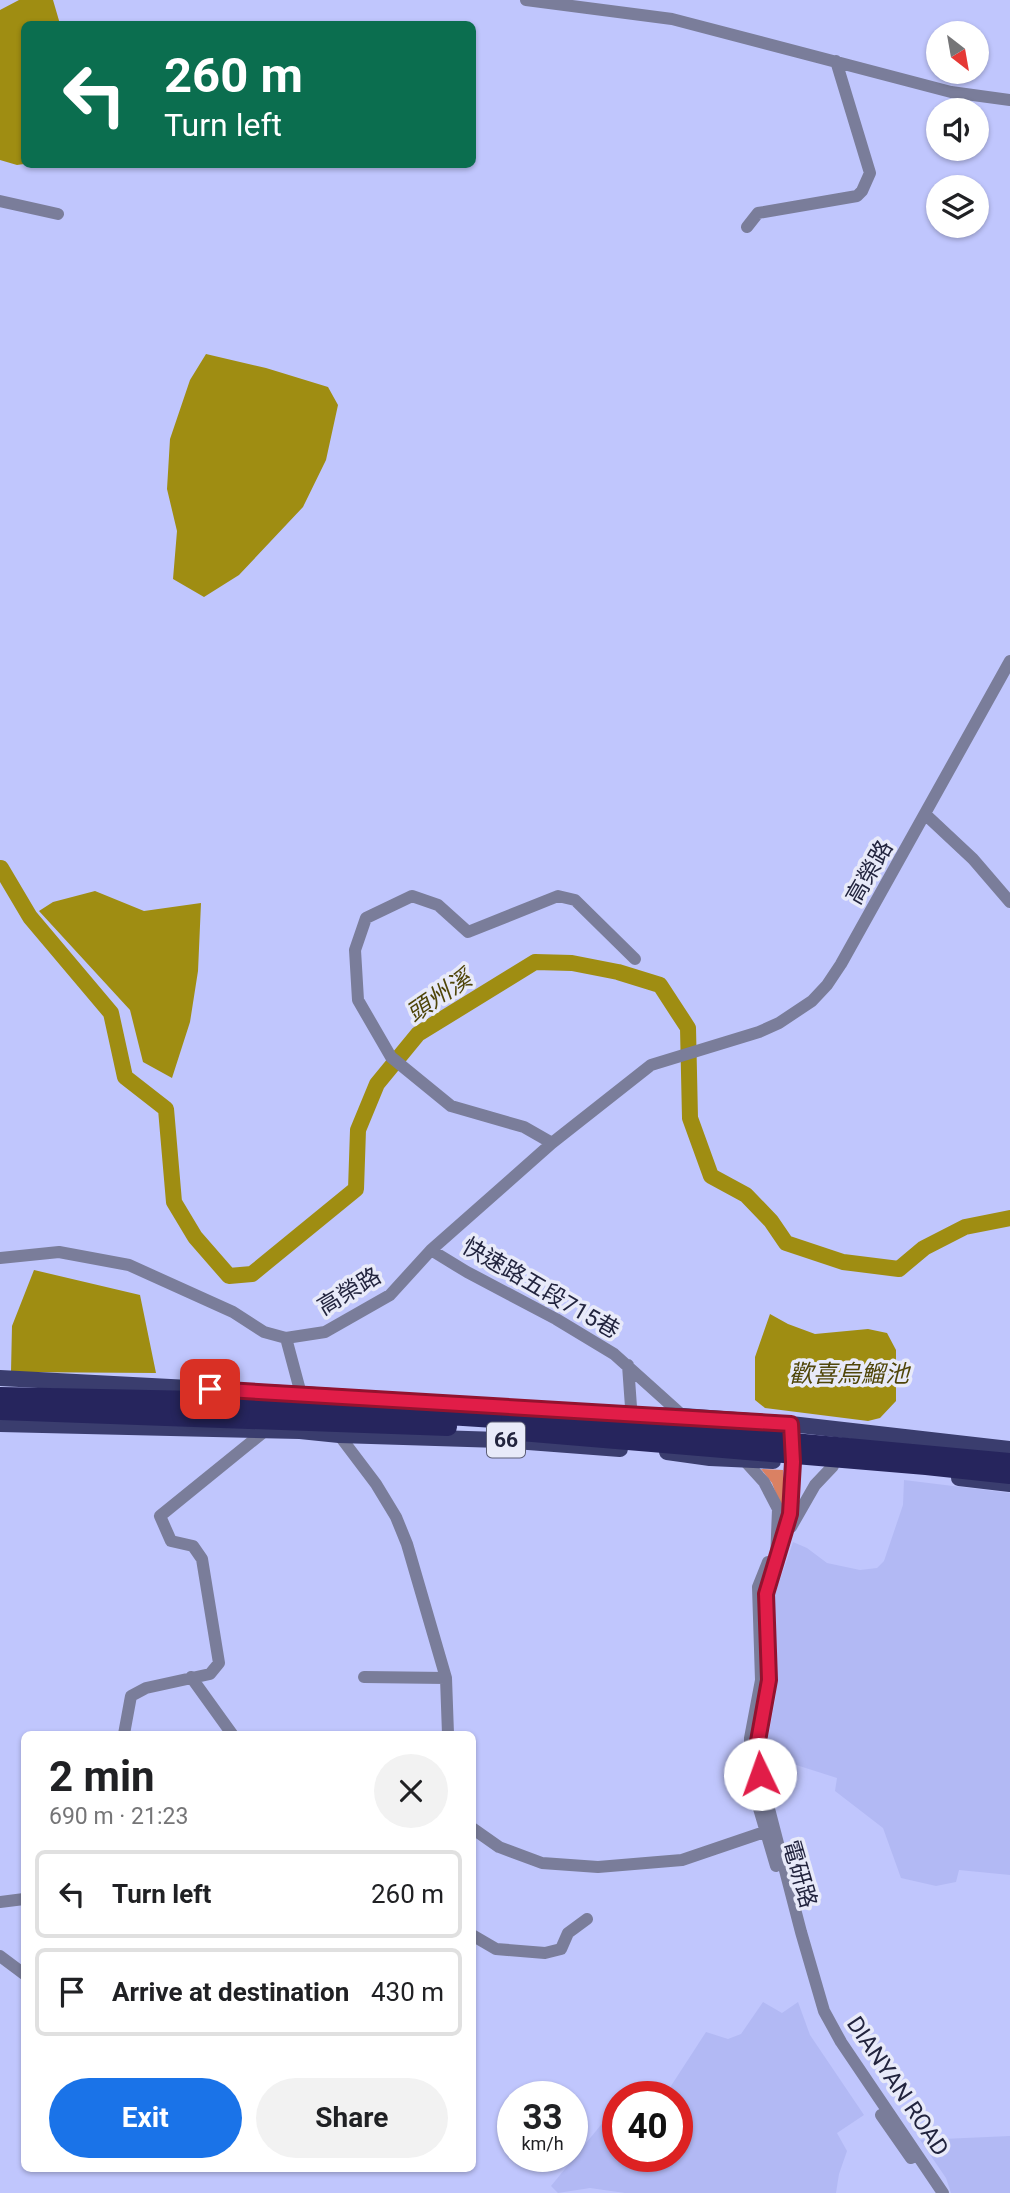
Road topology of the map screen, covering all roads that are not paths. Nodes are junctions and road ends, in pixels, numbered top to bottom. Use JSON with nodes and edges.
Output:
{"nodes":[{"id":1,"x":526,"y":0,"type":"edge"},
{"id":2,"x":836,"y":61,"type":"junction"},
{"id":3,"x":1010,"y":100,"type":"edge"},
{"id":4,"x":0,"y":201,"type":"edge"},
{"id":5,"x":58,"y":215,"type":"dead end"},
{"id":6,"x":747,"y":227,"type":"dead end"},
{"id":7,"x":1010,"y":661,"type":"edge"},
{"id":8,"x":926,"y":814,"type":"junction"},
{"id":9,"x":1010,"y":902,"type":"edge"},
{"id":10,"x":635,"y":959,"type":"dead end"},
{"id":11,"x":552,"y":1143,"type":"junction"},
{"id":12,"x":431,"y":1250,"type":"junction"},
{"id":13,"x":0,"y":1258,"type":"edge"},
{"id":14,"x":286,"y":1338,"type":"junction"},
{"id":15,"x":628,"y":1365,"type":"junction"},
{"id":16,"x":0,"y":1378,"type":"edge"},
{"id":17,"x":210,"y":1389,"type":"junction"},
{"id":18,"x":301,"y":1394,"type":"junction"},
{"id":19,"x":0,"y":1396,"type":"edge"},
{"id":20,"x":107,"y":1397,"type":"junction"},
{"id":21,"x":0,"y":1411,"type":"edge"},
{"id":22,"x":96,"y":1414,"type":"junction"},
{"id":23,"x":631,"y":1416,"type":"junction"},
{"id":24,"x":683,"y":1416,"type":"junction"},
{"id":25,"x":0,"y":1424,"type":"edge"},
{"id":26,"x":791,"y":1424,"type":"junction"},
{"id":27,"x":199,"y":1429,"type":"junction"},
{"id":28,"x":266,"y":1430,"type":"junction"},
{"id":29,"x":339,"y":1435,"type":"junction"},
{"id":30,"x":1010,"y":1449,"type":"edge"},
{"id":31,"x":632,"y":1450,"type":"junction"},
{"id":32,"x":744,"y":1460,"type":"junction"},
{"id":33,"x":793,"y":1462,"type":"junction"},
{"id":34,"x":1010,"y":1462,"type":"edge"},
{"id":35,"x":833,"y":1466,"type":"junction"},
{"id":36,"x":1010,"y":1475,"type":"edge"},
{"id":37,"x":1010,"y":1484,"type":"edge"},
{"id":38,"x":778,"y":1542,"type":"junction"},
{"id":39,"x":191,"y":1677,"type":"junction"},
{"id":40,"x":364,"y":1677,"type":"dead end"},
{"id":41,"x":446,"y":1678,"type":"junction"},
{"id":42,"x":125,"y":1731,"type":"edge"},
{"id":43,"x":230,"y":1731,"type":"edge"},
{"id":44,"x":448,"y":1731,"type":"edge"},
{"id":45,"x":770,"y":1830,"type":"junction"},
{"id":46,"x":476,"y":1831,"type":"edge"},
{"id":47,"x":21,"y":1899,"type":"edge"},
{"id":48,"x":0,"y":1902,"type":"edge"},
{"id":49,"x":587,"y":1919,"type":"dead end"},
{"id":50,"x":476,"y":1937,"type":"edge"},
{"id":51,"x":0,"y":1956,"type":"edge"},
{"id":52,"x":21,"y":1973,"type":"edge"},
{"id":53,"x":935,"y":2193,"type":"edge"},
{"id":54,"x":943,"y":2193,"type":"edge"}],
"edges":[{"from":1,"to":2,"type":"street"},
{"from":2,"to":3,"type":"street"},
{"from":2,"to":6,"type":"street"},
{"from":4,"to":5,"type":"street"},
{"from":7,"to":8,"type":"street","name":"高榮路"},
{"from":8,"to":9,"type":"street"},
{"from":8,"to":11,"type":"street","name":"高榮路"},
{"from":10,"to":11,"type":"street"},
{"from":11,"to":12,"type":"street","name":"高榮路"},
{"from":12,"to":14,"type":"street","name":"高榮路"},
{"from":12,"to":15,"type":"street","name":"快速路五段715巷"},
{"from":13,"to":14,"type":"street"},
{"from":14,"to":18,"type":"street"},
{"from":15,"to":23,"type":"street","name":"快速路五段715巷"},
{"from":15,"to":24,"type":"street","name":"快速路五段715巷"},
{"from":16,"to":17,"type":"main road","number":"66"},
{"from":17,"to":18,"type":"main road","number":"66"},
{"from":17,"to":20,"type":"highway"},
{"from":18,"to":23,"type":"main road","number":"66"},
{"from":19,"to":20,"type":"highway","number":"66"},
{"from":20,"to":34,"type":"highway","number":"66","bridge":true},
{"from":21,"to":22,"type":"highway","number":"66"},
{"from":22,"to":27,"type":"highway"},
{"from":22,"to":36,"type":"highway","number":"66","bridge":true},
{"from":23,"to":24,"type":"main road","number":"66"},
{"from":23,"to":31,"type":"street","name":"快速路五段715巷"},
{"from":24,"to":26,"type":"main road","number":"66"},
{"from":25,"to":27,"type":"main road","number":"66"},
{"from":26,"to":30,"type":"main road","number":"66"},
{"from":26,"to":33,"type":"street"},
{"from":27,"to":28,"type":"main road","number":"66"},
{"from":28,"to":29,"type":"main road","number":"66"},
{"from":28,"to":39,"type":"street"},
{"from":29,"to":31,"type":"main road","number":"66"},
{"from":29,"to":41,"type":"street"},
{"from":31,"to":32,"type":"main road","number":"66"},
{"from":32,"to":33,"type":"main road","number":"66"},
{"from":32,"to":38,"type":"street"},
{"from":33,"to":35,"type":"main road","number":"66"},
{"from":33,"to":38,"type":"street"},
{"from":35,"to":37,"type":"main road","number":"66"},
{"from":35,"to":38,"type":"street"},
{"from":38,"to":45,"type":"street","name":"電研路"},
{"from":39,"to":42,"type":"street"},
{"from":39,"to":43,"type":"street"},
{"from":40,"to":41,"type":"street"},
{"from":41,"to":44,"type":"street"},
{"from":45,"to":46,"type":"street"},
{"from":45,"to":53,"type":"street","name":"電研路"},
{"from":45,"to":54,"type":"street","name":"DIANYAN ROAD"},
{"from":47,"to":48,"type":"street"},
{"from":49,"to":50,"type":"street"},
{"from":51,"to":52,"type":"street"}]}
